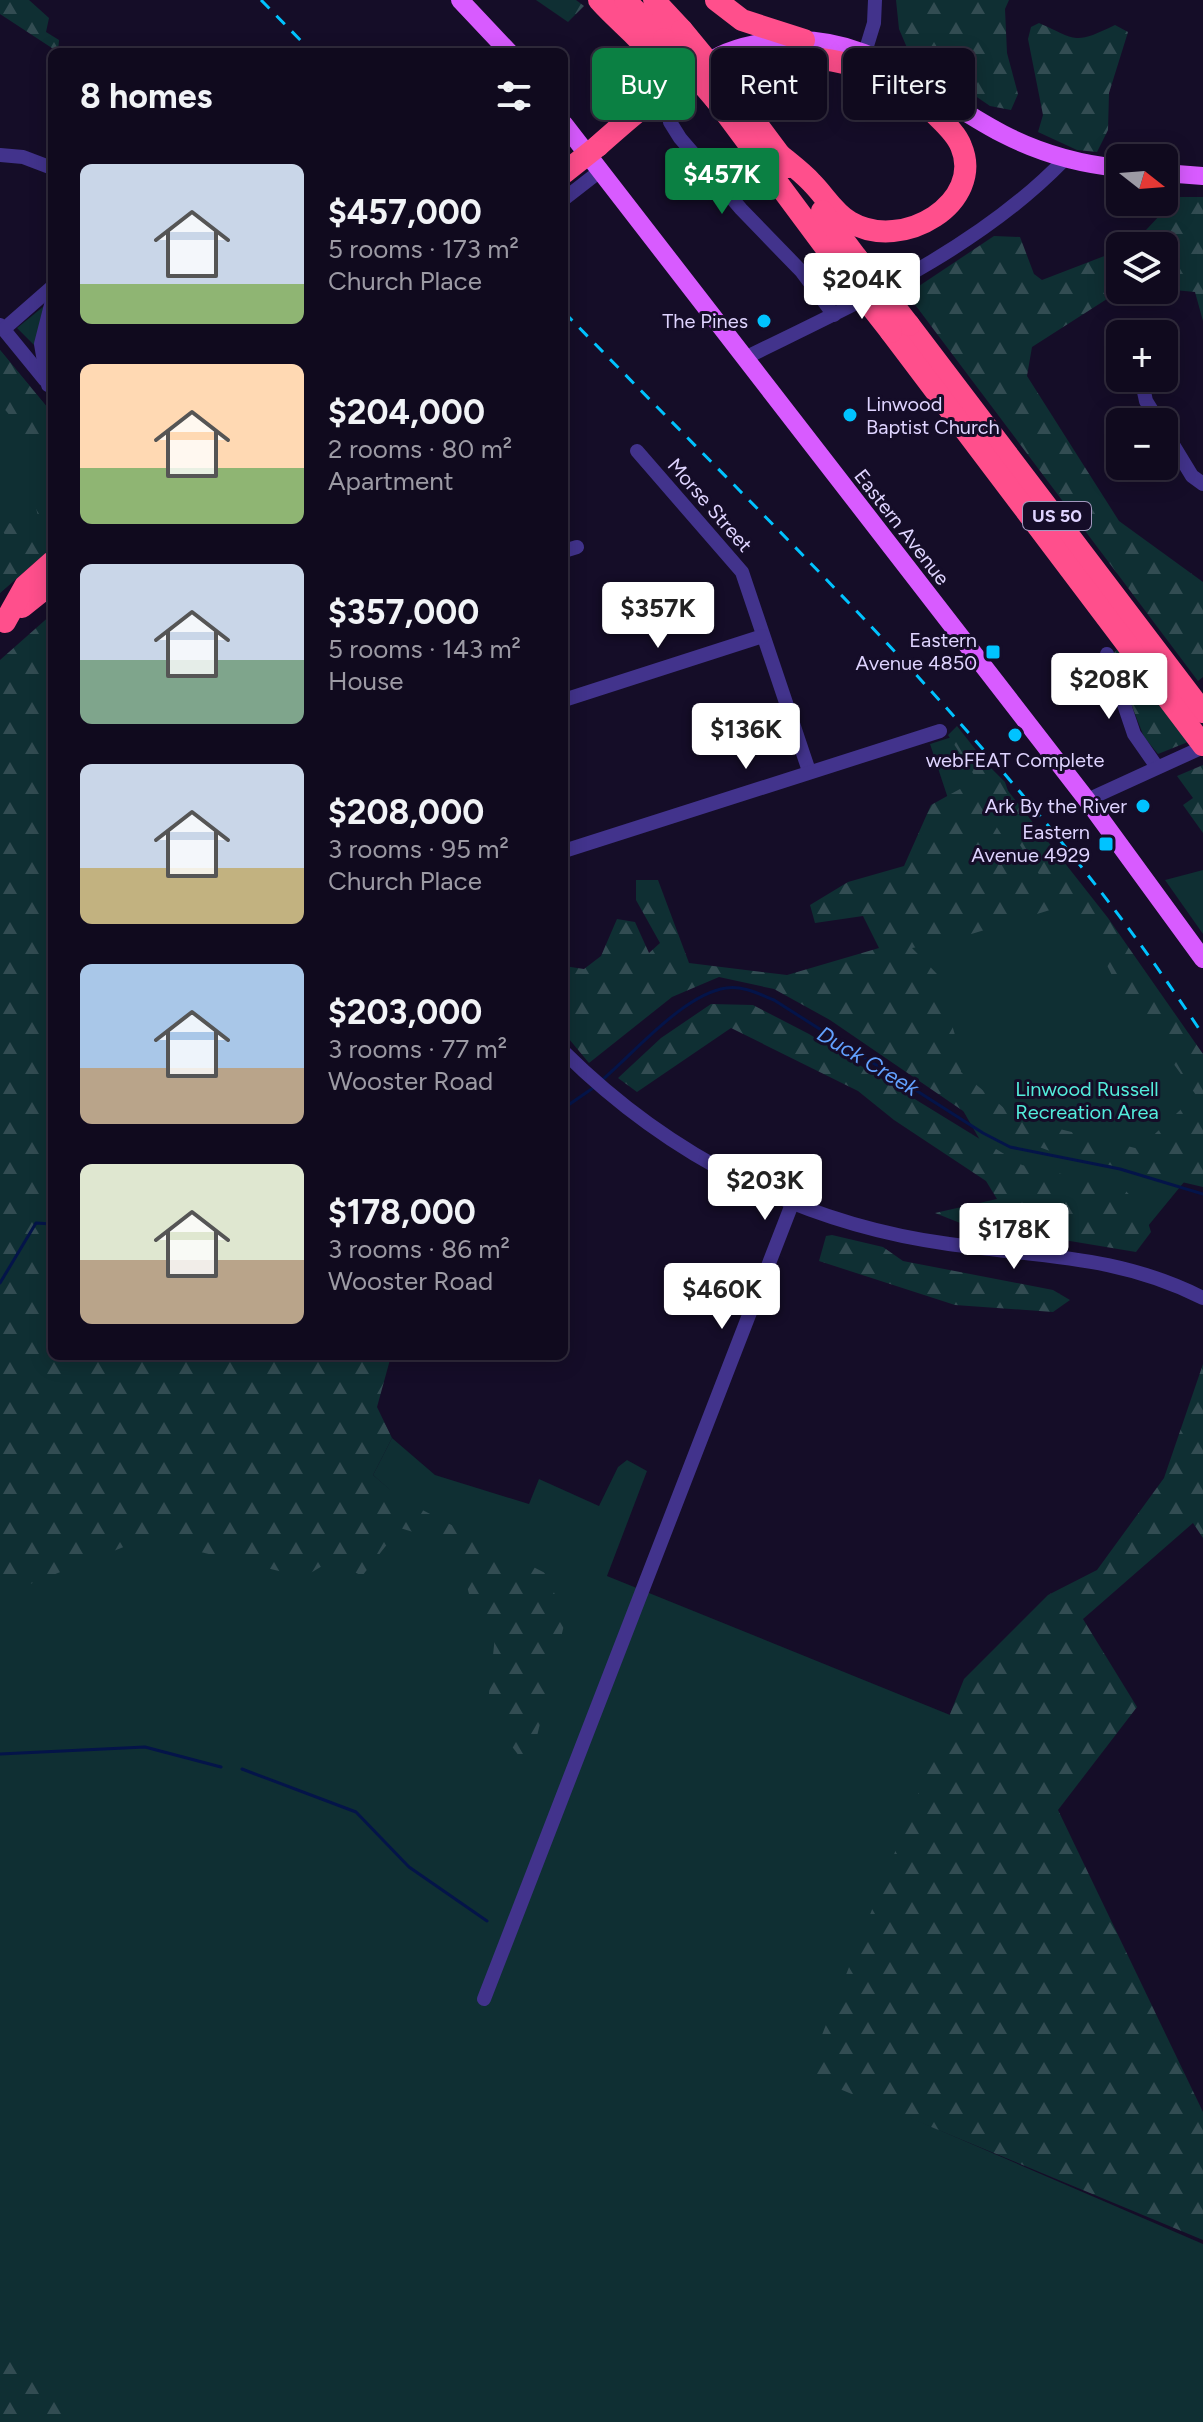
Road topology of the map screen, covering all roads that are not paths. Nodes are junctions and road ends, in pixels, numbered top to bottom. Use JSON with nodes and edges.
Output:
{"nodes":[{"id":1,"x":460,"y":0,"type":"edge"},
{"id":2,"x":654,"y":0,"type":"edge"},
{"id":3,"x":716,"y":0,"type":"edge"},
{"id":4,"x":875,"y":0,"type":"edge"},
{"id":5,"x":606,"y":2,"type":"edge"},
{"id":6,"x":673,"y":34,"type":"junction"},
{"id":7,"x":637,"y":37,"type":"junction"},
{"id":8,"x":804,"y":40,"type":"junction"},
{"id":9,"x":505,"y":48,"type":"edge"},
{"id":10,"x":647,"y":48,"type":"edge"},
{"id":11,"x":867,"y":48,"type":"edge"},
{"id":12,"x":843,"y":50,"type":"edge"},
{"id":13,"x":843,"y":59,"type":"edge"},
{"id":14,"x":696,"y":73,"type":"joint"},
{"id":15,"x":711,"y":79,"type":"edge"},
{"id":16,"x":975,"y":117,"type":"edge"},
{"id":17,"x":631,"y":120,"type":"edge"},
{"id":18,"x":670,"y":120,"type":"edge"},
{"id":19,"x":743,"y":120,"type":"edge"},
{"id":20,"x":747,"y":120,"type":"edge"},
{"id":21,"x":939,"y":120,"type":"edge"},
{"id":22,"x":958,"y":120,"type":"edge"},
{"id":23,"x":568,"y":129,"type":"edge"},
{"id":24,"x":603,"y":141,"type":"junction"},
{"id":25,"x":0,"y":155,"type":"edge"},
{"id":26,"x":780,"y":155,"type":"junction"},
{"id":27,"x":1064,"y":160,"type":"junction"},
{"id":28,"x":48,"y":166,"type":"edge"},
{"id":29,"x":1106,"y":166,"type":"edge"},
{"id":30,"x":568,"y":170,"type":"edge"},
{"id":31,"x":600,"y":171,"type":"junction"},
{"id":32,"x":1178,"y":174,"type":"edge"},
{"id":33,"x":1203,"y":176,"type":"edge"},
{"id":34,"x":568,"y":196,"type":"edge"},
{"id":35,"x":849,"y":262,"type":"junction"},
{"id":36,"x":48,"y":290,"type":"edge"},
{"id":37,"x":834,"y":315,"type":"junction"},
{"id":38,"x":48,"y":317,"type":"edge"},
{"id":39,"x":2,"y":327,"type":"edge"},
{"id":40,"x":745,"y":358,"type":"junction"},
{"id":41,"x":48,"y":377,"type":"edge"},
{"id":42,"x":48,"y":384,"type":"edge"},
{"id":43,"x":637,"y":451,"type":"dead end"},
{"id":44,"x":1178,"y":453,"type":"edge"},
{"id":45,"x":1203,"y":484,"type":"edge"},
{"id":46,"x":48,"y":566,"type":"edge"},
{"id":47,"x":48,"y":586,"type":"edge"},
{"id":48,"x":2,"y":624,"type":"edge"},
{"id":49,"x":763,"y":636,"type":"junction"},
{"id":50,"x":1107,"y":654,"type":"dead end"},
{"id":51,"x":568,"y":699,"type":"edge"},
{"id":52,"x":1196,"y":712,"type":"edge"},
{"id":53,"x":940,"y":731,"type":"dead end"},
{"id":54,"x":1203,"y":746,"type":"edge"},
{"id":55,"x":1157,"y":767,"type":"junction"},
{"id":56,"x":809,"y":771,"type":"junction"},
{"id":57,"x":1087,"y":800,"type":"junction"},
{"id":58,"x":568,"y":850,"type":"edge"},
{"id":59,"x":1201,"y":952,"type":"edge"},
{"id":60,"x":568,"y":1057,"type":"edge"},
{"id":61,"x":792,"y":1204,"type":"junction"},
{"id":62,"x":1203,"y":1298,"type":"edge"},
{"id":63,"x":484,"y":1999,"type":"dead end"}],
"edges":[{"from":1,"to":9,"type":"main road"},
{"from":2,"to":6,"type":"highway","number":"US 50"},
{"from":3,"to":8,"type":"highway"},
{"from":4,"to":11,"type":"street"},
{"from":5,"to":6,"type":"highway","number":"US 50"},
{"from":5,"to":7,"type":"highway"},
{"from":6,"to":15,"type":"highway","number":"US 50","bridge":true},
{"from":7,"to":10,"type":"highway"},
{"from":7,"to":24,"type":"highway"},
{"from":8,"to":12,"type":"main road"},
{"from":8,"to":14,"type":"main road"},
{"from":13,"to":14,"type":"highway"},
{"from":16,"to":27,"type":"main road"},
{"from":17,"to":24,"type":"highway"},
{"from":18,"to":37,"type":"street"},
{"from":19,"to":35,"type":"highway","number":"US 50"},
{"from":20,"to":26,"type":"highway","number":"US 50"},
{"from":21,"to":26,"type":"highway"},
{"from":22,"to":27,"type":"main road"},
{"from":23,"to":31,"type":"main road","name":"Eastern Avenue"},
{"from":24,"to":30,"type":"highway","bridge":true},
{"from":25,"to":28,"type":"street"},
{"from":26,"to":35,"type":"highway","number":"US 50"},
{"from":27,"to":29,"type":"main road"},
{"from":27,"to":37,"type":"street"},
{"from":31,"to":34,"type":"street"},
{"from":31,"to":40,"type":"main road","name":"Eastern Avenue"},
{"from":32,"to":33,"type":"main road"},
{"from":35,"to":52,"type":"highway","number":"US 50","bridge":true},
{"from":36,"to":39,"type":"street"},
{"from":37,"to":40,"type":"street"},
{"from":38,"to":41,"type":"street"},
{"from":39,"to":42,"type":"street"},
{"from":40,"to":57,"type":"main road","name":"Eastern Avenue"},
{"from":43,"to":49,"type":"street","name":"Morse Street"},
{"from":44,"to":45,"type":"street"},
{"from":46,"to":48,"type":"highway"},
{"from":47,"to":48,"type":"highway"},
{"from":49,"to":51,"type":"street"},
{"from":49,"to":56,"type":"street","name":"Morse Street"},
{"from":50,"to":55,"type":"street"},
{"from":52,"to":54,"type":"highway","number":"US 50"},
{"from":53,"to":56,"type":"street"},
{"from":54,"to":55,"type":"street"},
{"from":55,"to":57,"type":"street"},
{"from":56,"to":58,"type":"street"},
{"from":57,"to":59,"type":"main road","name":"Eastern Avenue"},
{"from":60,"to":61,"type":"street"},
{"from":61,"to":62,"type":"street"},
{"from":61,"to":63,"type":"street"}]}
